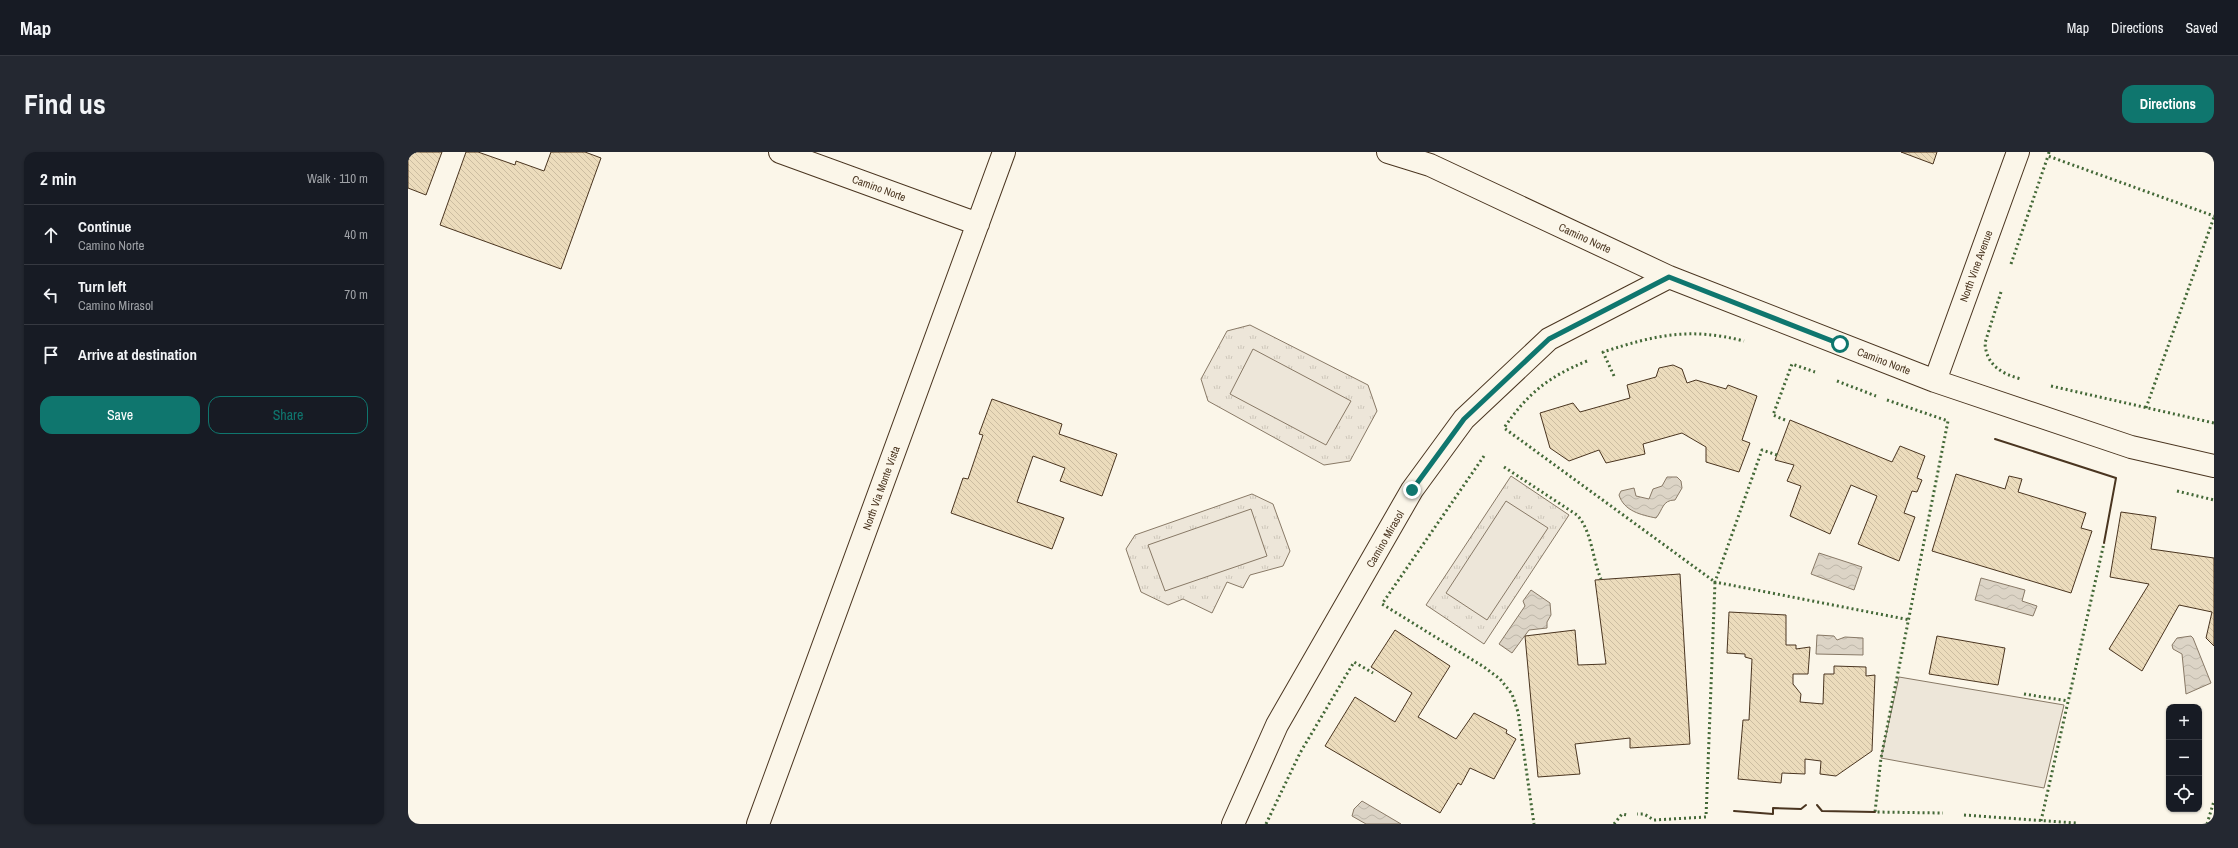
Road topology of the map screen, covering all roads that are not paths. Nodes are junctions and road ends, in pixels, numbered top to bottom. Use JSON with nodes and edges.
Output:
{"nodes":[{"id":1,"x":780,"y":152,"type":"edge"},
{"id":2,"x":1004,"y":152,"type":"edge"},
{"id":3,"x":1388,"y":152,"type":"edge"},
{"id":4,"x":2018,"y":152,"type":"edge"},
{"id":5,"x":978,"y":224,"type":"junction"},
{"id":6,"x":1669,"y":277,"type":"junction"},
{"id":7,"x":1935,"y":381,"type":"junction"},
{"id":8,"x":2214,"y":466,"type":"edge"},
{"id":9,"x":758,"y":824,"type":"edge"},
{"id":10,"x":1233,"y":824,"type":"edge"}],
"edges":[{"from":1,"to":5,"type":"street","name":"Camino Norte"},
{"from":2,"to":5,"type":"street","name":"North Via Monte Vista"},
{"from":3,"to":6,"type":"street","name":"Camino Norte"},
{"from":4,"to":7,"type":"street","name":"North Vine Avenue"},
{"from":5,"to":9,"type":"street","name":"North Via Monte Vista"},
{"from":6,"to":7,"type":"street","name":"Camino Norte"},
{"from":6,"to":10,"type":"street","name":"Camino Mirasol"},
{"from":7,"to":8,"type":"street","name":"Camino Norte"}]}
